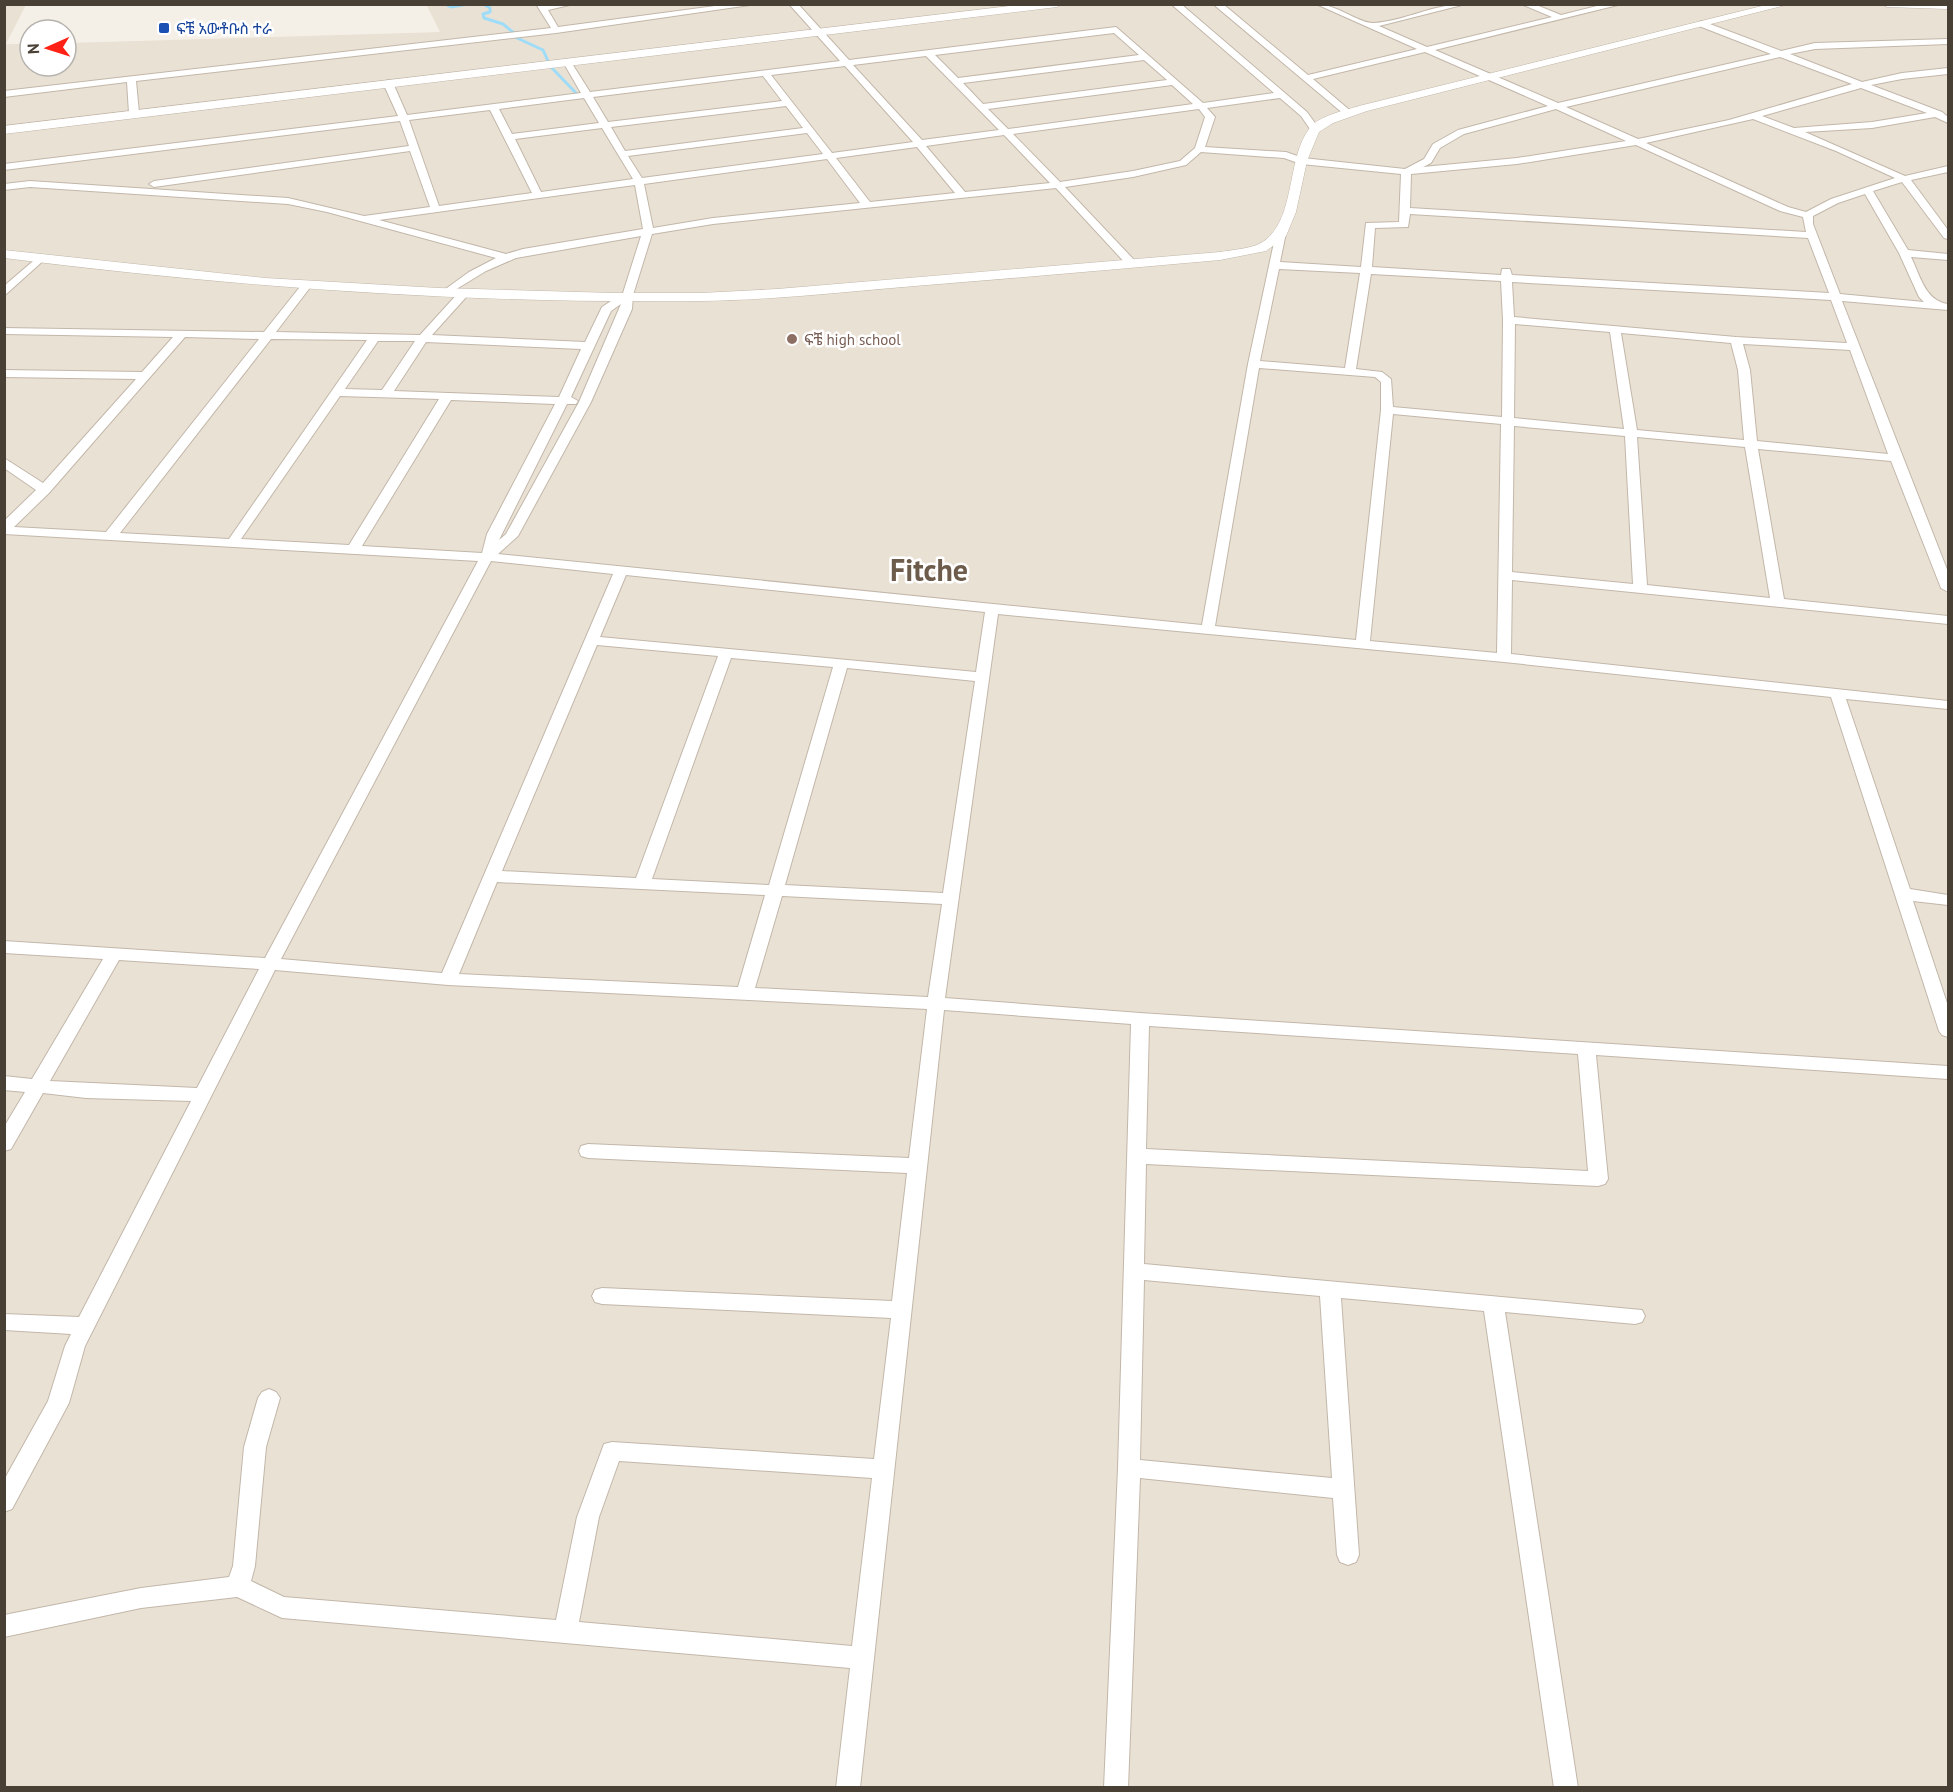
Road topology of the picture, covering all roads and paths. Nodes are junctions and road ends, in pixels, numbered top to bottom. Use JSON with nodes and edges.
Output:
{"nodes":[{"id":1,"x":570,"y":4,"type":"edge"},
{"id":2,"x":753,"y":4,"type":"edge"},
{"id":3,"x":794,"y":4,"type":"edge"},
{"id":4,"x":1058,"y":4,"type":"edge"},
{"id":5,"x":1175,"y":4,"type":"edge"},
{"id":6,"x":1217,"y":4,"type":"edge"},
{"id":7,"x":1320,"y":4,"type":"edge"},
{"id":8,"x":1462,"y":4,"type":"edge"},
{"id":9,"x":1525,"y":4,"type":"edge"},
{"id":10,"x":1618,"y":4,"type":"edge"},
{"id":11,"x":1785,"y":4,"type":"edge"},
{"id":12,"x":1887,"y":4,"type":"edge"},
{"id":13,"x":541,"y":6,"type":"edge"},
{"id":14,"x":1948,"y":6,"type":"edge"},
{"id":15,"x":1561,"y":18,"type":"junction"},
{"id":16,"x":1702,"y":24,"type":"junction"},
{"id":17,"x":1370,"y":26,"type":"junction"},
{"id":18,"x":556,"y":30,"type":"junction"},
{"id":19,"x":817,"y":33,"type":"junction"},
{"id":20,"x":1948,"y":41,"type":"edge"},
{"id":21,"x":1426,"y":50,"type":"junction"},
{"id":22,"x":928,"y":54,"type":"junction"},
{"id":23,"x":1778,"y":54,"type":"junction"},
{"id":24,"x":1146,"y":57,"type":"junction"},
{"id":25,"x":567,"y":62,"type":"junction"},
{"id":26,"x":848,"y":64,"type":"junction"},
{"id":27,"x":1948,"y":71,"type":"edge"},
{"id":28,"x":766,"y":74,"type":"junction"},
{"id":29,"x":1489,"y":76,"type":"junction"},
{"id":30,"x":131,"y":78,"type":"junction"},
{"id":31,"x":1307,"y":78,"type":"junction"},
{"id":32,"x":956,"y":81,"type":"junction"},
{"id":33,"x":1174,"y":82,"type":"junction"},
{"id":34,"x":388,"y":83,"type":"junction"},
{"id":35,"x":1860,"y":85,"type":"junction"},
{"id":36,"x":4,"y":94,"type":"edge"},
{"id":37,"x":588,"y":95,"type":"junction"},
{"id":38,"x":1280,"y":95,"type":"junction"},
{"id":39,"x":788,"y":103,"type":"junction"},
{"id":40,"x":493,"y":106,"type":"junction"},
{"id":41,"x":1557,"y":106,"type":"junction"},
{"id":42,"x":1202,"y":107,"type":"junction"},
{"id":43,"x":982,"y":108,"type":"junction"},
{"id":44,"x":1348,"y":113,"type":"junction"},
{"id":45,"x":134,"y":114,"type":"junction"},
{"id":46,"x":1948,"y":114,"type":"edge"},
{"id":47,"x":1937,"y":115,"type":"junction"},
{"id":48,"x":1754,"y":116,"type":"junction"},
{"id":49,"x":403,"y":117,"type":"junction"},
{"id":50,"x":1948,"y":120,"type":"edge"},
{"id":51,"x":606,"y":125,"type":"junction"},
{"id":52,"x":4,"y":130,"type":"edge"},
{"id":53,"x":808,"y":130,"type":"junction"},
{"id":54,"x":1315,"y":130,"type":"junction"},
{"id":55,"x":1792,"y":130,"type":"junction"},
{"id":56,"x":1008,"y":133,"type":"junction"},
{"id":57,"x":509,"y":137,"type":"junction"},
{"id":58,"x":1638,"y":142,"type":"junction"},
{"id":59,"x":920,"y":144,"type":"junction"},
{"id":60,"x":414,"y":148,"type":"junction"},
{"id":61,"x":1199,"y":149,"type":"junction"},
{"id":62,"x":623,"y":154,"type":"junction"},
{"id":63,"x":828,"y":157,"type":"junction"},
{"id":64,"x":1301,"y":161,"type":"junction"},
{"id":65,"x":4,"y":166,"type":"edge"},
{"id":66,"x":1948,"y":169,"type":"edge"},
{"id":67,"x":1406,"y":172,"type":"junction"},
{"id":68,"x":1905,"y":179,"type":"junction"},
{"id":69,"x":639,"y":182,"type":"junction"},
{"id":70,"x":1058,"y":185,"type":"junction"},
{"id":71,"x":4,"y":187,"type":"edge"},
{"id":72,"x":118,"y":189,"type":"junction"},
{"id":73,"x":1868,"y":190,"type":"junction"},
{"id":74,"x":538,"y":195,"type":"junction"},
{"id":75,"x":962,"y":195,"type":"junction"},
{"id":76,"x":867,"y":205,"type":"junction"},
{"id":77,"x":435,"y":208,"type":"junction"},
{"id":78,"x":1404,"y":211,"type":"junction"},
{"id":79,"x":1808,"y":215,"type":"junction"},
{"id":80,"x":362,"y":219,"type":"junction"},
{"id":81,"x":648,"y":231,"type":"junction"},
{"id":82,"x":1281,"y":232,"type":"junction"},
{"id":83,"x":1812,"y":235,"type":"junction"},
{"id":84,"x":1948,"y":236,"type":"edge"},
{"id":85,"x":1904,"y":253,"type":"junction"},
{"id":86,"x":4,"y":254,"type":"edge"},
{"id":87,"x":505,"y":257,"type":"junction"},
{"id":88,"x":1948,"y":257,"type":"edge"},
{"id":89,"x":39,"y":259,"type":"junction"},
{"id":90,"x":1274,"y":261,"type":"junction"},
{"id":91,"x":1132,"y":264,"type":"junction"},
{"id":92,"x":1366,"y":267,"type":"junction"},
{"id":93,"x":1506,"y":275,"type":"junction"},
{"id":94,"x":307,"y":285,"type":"junction"},
{"id":95,"x":4,"y":293,"type":"edge"},
{"id":96,"x":445,"y":293,"type":"junction"},
{"id":97,"x":464,"y":293,"type":"junction"},
{"id":98,"x":1834,"y":293,"type":"junction"},
{"id":99,"x":628,"y":295,"type":"junction"},
{"id":100,"x":1924,"y":297,"type":"junction"},
{"id":101,"x":1945,"y":304,"type":"edge"},
{"id":102,"x":1509,"y":320,"type":"junction"},
{"id":103,"x":4,"y":330,"type":"edge"},
{"id":104,"x":1615,"y":330,"type":"junction"},
{"id":105,"x":183,"y":333,"type":"junction"},
{"id":106,"x":268,"y":335,"type":"junction"},
{"id":107,"x":375,"y":338,"type":"junction"},
{"id":108,"x":423,"y":338,"type":"junction"},
{"id":109,"x":1736,"y":340,"type":"junction"},
{"id":110,"x":587,"y":346,"type":"junction"},
{"id":111,"x":1854,"y":347,"type":"junction"},
{"id":112,"x":1254,"y":364,"type":"junction"},
{"id":113,"x":1350,"y":372,"type":"junction"},
{"id":114,"x":4,"y":373,"type":"edge"},
{"id":115,"x":145,"y":376,"type":"junction"},
{"id":116,"x":339,"y":392,"type":"junction"},
{"id":117,"x":386,"y":393,"type":"junction"},
{"id":118,"x":447,"y":396,"type":"junction"},
{"id":119,"x":563,"y":401,"type":"junction"},
{"id":120,"x":585,"y":402,"type":"junction"},
{"id":121,"x":1387,"y":410,"type":"junction"},
{"id":122,"x":1508,"y":421,"type":"junction"},
{"id":123,"x":1630,"y":433,"type":"junction"},
{"id":124,"x":1751,"y":445,"type":"junction"},
{"id":125,"x":1896,"y":458,"type":"junction"},
{"id":126,"x":4,"y":462,"type":"edge"},
{"id":127,"x":44,"y":490,"type":"junction"},
{"id":128,"x":4,"y":529,"type":"edge"},
{"id":129,"x":110,"y":536,"type":"junction"},
{"id":130,"x":233,"y":542,"type":"junction"},
{"id":131,"x":353,"y":549,"type":"junction"},
{"id":132,"x":487,"y":557,"type":"junction"},
{"id":133,"x":621,"y":571,"type":"junction"},
{"id":134,"x":1506,"y":575,"type":"junction"},
{"id":135,"x":1948,"y":588,"type":"edge"},
{"id":136,"x":1640,"y":589,"type":"junction"},
{"id":137,"x":1778,"y":603,"type":"junction"},
{"id":138,"x":992,"y":609,"type":"junction"},
{"id":139,"x":1948,"y":620,"type":"edge"},
{"id":140,"x":1208,"y":628,"type":"junction"},
{"id":141,"x":591,"y":640,"type":"junction"},
{"id":142,"x":1363,"y":644,"type":"junction"},
{"id":143,"x":726,"y":653,"type":"junction"},
{"id":144,"x":1504,"y":658,"type":"junction"},
{"id":145,"x":841,"y":663,"type":"junction"},
{"id":146,"x":982,"y":676,"type":"junction"},
{"id":147,"x":1837,"y":694,"type":"junction"},
{"id":148,"x":1948,"y":705,"type":"edge"},
{"id":149,"x":491,"y":876,"type":"junction"},
{"id":150,"x":642,"y":884,"type":"junction"},
{"id":151,"x":775,"y":890,"type":"junction"},
{"id":152,"x":1904,"y":894,"type":"junction"},
{"id":153,"x":951,"y":899,"type":"junction"},
{"id":154,"x":1948,"y":900,"type":"edge"},
{"id":155,"x":4,"y":947,"type":"edge"},
{"id":156,"x":114,"y":954,"type":"junction"},
{"id":157,"x":270,"y":964,"type":"junction"},
{"id":158,"x":447,"y":979,"type":"junction"},
{"id":159,"x":745,"y":994,"type":"junction"},
{"id":160,"x":936,"y":1003,"type":"junction"},
{"id":161,"x":1140,"y":1019,"type":"junction"},
{"id":162,"x":1948,"y":1031,"type":"edge"},
{"id":163,"x":1586,"y":1048,"type":"junction"},
{"id":164,"x":1948,"y":1071,"type":"edge"},
{"id":165,"x":4,"y":1083,"type":"edge"},
{"id":166,"x":39,"y":1087,"type":"junction"},
{"id":167,"x":203,"y":1095,"type":"junction"},
{"id":168,"x":4,"y":1144,"type":"edge"},
{"id":169,"x":588,"y":1150,"type":"dead end"},
{"id":170,"x":1136,"y":1156,"type":"junction"},
{"id":171,"x":918,"y":1166,"type":"junction"},
{"id":172,"x":1135,"y":1271,"type":"junction"},
{"id":173,"x":1330,"y":1289,"type":"junction"},
{"id":174,"x":602,"y":1296,"type":"dead end"},
{"id":175,"x":1493,"y":1303,"type":"junction"},
{"id":176,"x":902,"y":1310,"type":"junction"},
{"id":177,"x":1635,"y":1316,"type":"dead end"},
{"id":178,"x":4,"y":1322,"type":"edge"},
{"id":179,"x":86,"y":1326,"type":"junction"},
{"id":180,"x":269,"y":1398,"type":"dead end"},
{"id":181,"x":1129,"y":1468,"type":"junction"},
{"id":182,"x":884,"y":1469,"type":"junction"},
{"id":183,"x":1343,"y":1490,"type":"junction"},
{"id":184,"x":4,"y":1502,"type":"edge"},
{"id":185,"x":1348,"y":1555,"type":"dead end"},
{"id":186,"x":238,"y":1586,"type":"junction"},
{"id":187,"x":4,"y":1626,"type":"edge"},
{"id":188,"x":565,"y":1632,"type":"junction"},
{"id":189,"x":863,"y":1658,"type":"junction"},
{"id":190,"x":848,"y":1788,"type":"edge"},
{"id":191,"x":1116,"y":1788,"type":"edge"},
{"id":192,"x":1566,"y":1788,"type":"edge"}],
"edges":[{"from":1,"to":13,"type":"street"},
{"from":2,"to":18,"type":"street"},
{"from":3,"to":19,"type":"street"},
{"from":4,"to":19,"type":"street"},
{"from":5,"to":38,"type":"street"},
{"from":6,"to":31,"type":"street"},
{"from":7,"to":17,"type":"street"},
{"from":8,"to":17,"type":"street"},
{"from":9,"to":15,"type":"street"},
{"from":10,"to":15,"type":"street"},
{"from":11,"to":16,"type":"street"},
{"from":12,"to":14,"type":"street"},
{"from":13,"to":18,"type":"street"},
{"from":15,"to":21,"type":"street"},
{"from":16,"to":23,"type":"street"},
{"from":16,"to":29,"type":"street"},
{"from":17,"to":21,"type":"street"},
{"from":18,"to":30,"type":"street"},
{"from":19,"to":25,"type":"street"},
{"from":19,"to":26,"type":"street"},
{"from":20,"to":23,"type":"street"},
{"from":21,"to":29,"type":"street"},
{"from":21,"to":31,"type":"street"},
{"from":22,"to":24,"type":"street"},
{"from":22,"to":26,"type":"street"},
{"from":22,"to":32,"type":"street"},
{"from":23,"to":35,"type":"street"},
{"from":23,"to":41,"type":"street"},
{"from":24,"to":32,"type":"street"},
{"from":24,"to":33,"type":"street"},
{"from":25,"to":34,"type":"street"},
{"from":25,"to":37,"type":"street"},
{"from":26,"to":28,"type":"street"},
{"from":26,"to":59,"type":"street"},
{"from":27,"to":35,"type":"street"},
{"from":28,"to":37,"type":"street"},
{"from":28,"to":39,"type":"street"},
{"from":29,"to":41,"type":"street"},
{"from":29,"to":44,"type":"street"},
{"from":30,"to":36,"type":"street"},
{"from":30,"to":45,"type":"street"},
{"from":31,"to":44,"type":"street"},
{"from":32,"to":43,"type":"street"},
{"from":33,"to":42,"type":"street"},
{"from":33,"to":43,"type":"street"},
{"from":34,"to":45,"type":"street"},
{"from":34,"to":49,"type":"street"},
{"from":35,"to":47,"type":"street"},
{"from":35,"to":48,"type":"street"},
{"from":37,"to":40,"type":"street"},
{"from":37,"to":51,"type":"street"},
{"from":38,"to":42,"type":"street"},
{"from":38,"to":54,"type":"street"},
{"from":39,"to":51,"type":"street"},
{"from":39,"to":53,"type":"street"},
{"from":40,"to":49,"type":"street"},
{"from":40,"to":57,"type":"street"},
{"from":41,"to":58,"type":"street"},
{"from":41,"to":67,"type":"street"},
{"from":42,"to":56,"type":"street"},
{"from":42,"to":61,"type":"street"},
{"from":43,"to":56,"type":"street"},
{"from":44,"to":54,"type":"street"},
{"from":45,"to":52,"type":"street"},
{"from":46,"to":47,"type":"street"},
{"from":47,"to":50,"type":"street"},
{"from":47,"to":55,"type":"street"},
{"from":48,"to":55,"type":"street"},
{"from":48,"to":58,"type":"street"},
{"from":49,"to":60,"type":"street"},
{"from":49,"to":65,"type":"street"},
{"from":51,"to":57,"type":"street"},
{"from":51,"to":62,"type":"street"},
{"from":53,"to":62,"type":"street"},
{"from":53,"to":63,"type":"street"},
{"from":54,"to":64,"type":"street"},
{"from":55,"to":68,"type":"street"},
{"from":56,"to":59,"type":"street"},
{"from":56,"to":70,"type":"street"},
{"from":57,"to":74,"type":"street"},
{"from":58,"to":67,"type":"street"},
{"from":58,"to":79,"type":"street"},
{"from":59,"to":63,"type":"street"},
{"from":59,"to":75,"type":"street"},
{"from":60,"to":72,"type":"street"},
{"from":60,"to":77,"type":"street"},
{"from":61,"to":64,"type":"street"},
{"from":61,"to":70,"type":"street"},
{"from":62,"to":69,"type":"street"},
{"from":63,"to":69,"type":"street"},
{"from":63,"to":76,"type":"street"},
{"from":64,"to":67,"type":"street"},
{"from":64,"to":82,"type":"street"},
{"from":66,"to":68,"type":"street"},
{"from":67,"to":78,"type":"street"},
{"from":68,"to":73,"type":"street"},
{"from":68,"to":84,"type":"street"},
{"from":69,"to":74,"type":"street"},
{"from":69,"to":81,"type":"street"},
{"from":70,"to":75,"type":"street"},
{"from":70,"to":91,"type":"street"},
{"from":71,"to":72,"type":"street"},
{"from":72,"to":80,"type":"street"},
{"from":73,"to":79,"type":"street"},
{"from":73,"to":85,"type":"street"},
{"from":74,"to":77,"type":"street"},
{"from":75,"to":76,"type":"street"},
{"from":76,"to":81,"type":"street"},
{"from":77,"to":80,"type":"street"},
{"from":78,"to":83,"type":"street"},
{"from":78,"to":92,"type":"street"},
{"from":79,"to":83,"type":"street"},
{"from":80,"to":87,"type":"street"},
{"from":81,"to":87,"type":"street"},
{"from":81,"to":99,"type":"street"},
{"from":82,"to":90,"type":"street"},
{"from":82,"to":91,"type":"street"},
{"from":83,"to":98,"type":"street"},
{"from":85,"to":88,"type":"street"},
{"from":85,"to":100,"type":"street"},
{"from":86,"to":89,"type":"street"},
{"from":87,"to":96,"type":"street"},
{"from":89,"to":94,"type":"street"},
{"from":89,"to":95,"type":"street"},
{"from":90,"to":92,"type":"street"},
{"from":90,"to":112,"type":"street"},
{"from":91,"to":99,"type":"street"},
{"from":92,"to":93,"type":"street"},
{"from":92,"to":113,"type":"street"},
{"from":93,"to":98,"type":"street"},
{"from":93,"to":102,"type":"street"},
{"from":94,"to":96,"type":"street"},
{"from":94,"to":106,"type":"street"},
{"from":96,"to":97,"type":"street"},
{"from":97,"to":99,"type":"street"},
{"from":97,"to":108,"type":"street"},
{"from":98,"to":100,"type":"street"},
{"from":98,"to":101,"type":"street"},
{"from":98,"to":111,"type":"street"},
{"from":99,"to":110,"type":"street"},
{"from":99,"to":120,"type":"street"},
{"from":100,"to":101,"type":"street"},
{"from":102,"to":104,"type":"street"},
{"from":102,"to":122,"type":"street"},
{"from":103,"to":105,"type":"street"},
{"from":104,"to":109,"type":"street"},
{"from":104,"to":123,"type":"street"},
{"from":105,"to":106,"type":"street"},
{"from":105,"to":115,"type":"street"},
{"from":106,"to":107,"type":"street"},
{"from":106,"to":129,"type":"street"},
{"from":107,"to":108,"type":"street"},
{"from":107,"to":116,"type":"street"},
{"from":108,"to":110,"type":"street"},
{"from":108,"to":117,"type":"street"},
{"from":109,"to":111,"type":"street"},
{"from":109,"to":124,"type":"street"},
{"from":110,"to":119,"type":"street"},
{"from":111,"to":125,"type":"street"},
{"from":112,"to":113,"type":"street"},
{"from":112,"to":140,"type":"street"},
{"from":113,"to":121,"type":"street"},
{"from":114,"to":115,"type":"street"},
{"from":115,"to":127,"type":"street"},
{"from":116,"to":117,"type":"street"},
{"from":116,"to":130,"type":"street"},
{"from":117,"to":118,"type":"street"},
{"from":118,"to":119,"type":"street"},
{"from":118,"to":131,"type":"street"},
{"from":119,"to":120,"type":"street"},
{"from":119,"to":132,"type":"street"},
{"from":120,"to":132,"type":"street"},
{"from":121,"to":122,"type":"street"},
{"from":121,"to":142,"type":"street"},
{"from":122,"to":123,"type":"street"},
{"from":122,"to":134,"type":"street"},
{"from":123,"to":124,"type":"street"},
{"from":123,"to":136,"type":"street"},
{"from":124,"to":125,"type":"street"},
{"from":124,"to":137,"type":"street"},
{"from":125,"to":135,"type":"street"},
{"from":126,"to":127,"type":"street"},
{"from":127,"to":128,"type":"street"},
{"from":128,"to":129,"type":"street"},
{"from":129,"to":130,"type":"street"},
{"from":130,"to":131,"type":"street"},
{"from":131,"to":132,"type":"street"},
{"from":132,"to":133,"type":"street"},
{"from":132,"to":157,"type":"street"},
{"from":133,"to":138,"type":"street"},
{"from":133,"to":141,"type":"street"},
{"from":134,"to":136,"type":"street"},
{"from":134,"to":144,"type":"street"},
{"from":136,"to":137,"type":"street"},
{"from":137,"to":139,"type":"street"},
{"from":138,"to":140,"type":"street"},
{"from":138,"to":146,"type":"street"},
{"from":140,"to":142,"type":"street"},
{"from":141,"to":143,"type":"street"},
{"from":141,"to":149,"type":"street"},
{"from":142,"to":144,"type":"street"},
{"from":143,"to":145,"type":"street"},
{"from":143,"to":150,"type":"street"},
{"from":144,"to":147,"type":"street"},
{"from":145,"to":146,"type":"street"},
{"from":145,"to":151,"type":"street"},
{"from":146,"to":153,"type":"street"},
{"from":147,"to":148,"type":"street"},
{"from":147,"to":152,"type":"street"},
{"from":149,"to":150,"type":"street"},
{"from":149,"to":158,"type":"street"},
{"from":150,"to":151,"type":"street"},
{"from":151,"to":153,"type":"street"},
{"from":151,"to":159,"type":"street"},
{"from":152,"to":154,"type":"street"},
{"from":152,"to":162,"type":"street"},
{"from":153,"to":160,"type":"street"},
{"from":155,"to":156,"type":"street"},
{"from":156,"to":157,"type":"street"},
{"from":156,"to":166,"type":"street"},
{"from":157,"to":158,"type":"street"},
{"from":157,"to":167,"type":"street"},
{"from":158,"to":159,"type":"street"},
{"from":159,"to":160,"type":"street"},
{"from":160,"to":161,"type":"street"},
{"from":160,"to":171,"type":"street"},
{"from":161,"to":163,"type":"street"},
{"from":161,"to":170,"type":"street"},
{"from":163,"to":164,"type":"street"},
{"from":163,"to":170,"type":"street"},
{"from":165,"to":166,"type":"street"},
{"from":166,"to":167,"type":"street"},
{"from":166,"to":168,"type":"street"},
{"from":167,"to":179,"type":"street"},
{"from":169,"to":171,"type":"street"},
{"from":170,"to":172,"type":"street"},
{"from":171,"to":176,"type":"street"},
{"from":172,"to":173,"type":"street"},
{"from":172,"to":181,"type":"street"},
{"from":173,"to":175,"type":"street"},
{"from":173,"to":183,"type":"street"},
{"from":174,"to":176,"type":"street"},
{"from":175,"to":177,"type":"street"},
{"from":175,"to":192,"type":"street"},
{"from":176,"to":182,"type":"street"},
{"from":178,"to":179,"type":"street"},
{"from":179,"to":184,"type":"street"},
{"from":180,"to":186,"type":"street"},
{"from":181,"to":183,"type":"street"},
{"from":181,"to":191,"type":"street"},
{"from":182,"to":188,"type":"street"},
{"from":182,"to":189,"type":"street"},
{"from":183,"to":185,"type":"street"},
{"from":186,"to":187,"type":"street"},
{"from":186,"to":188,"type":"street"},
{"from":188,"to":189,"type":"street"},
{"from":189,"to":190,"type":"street"}]}
